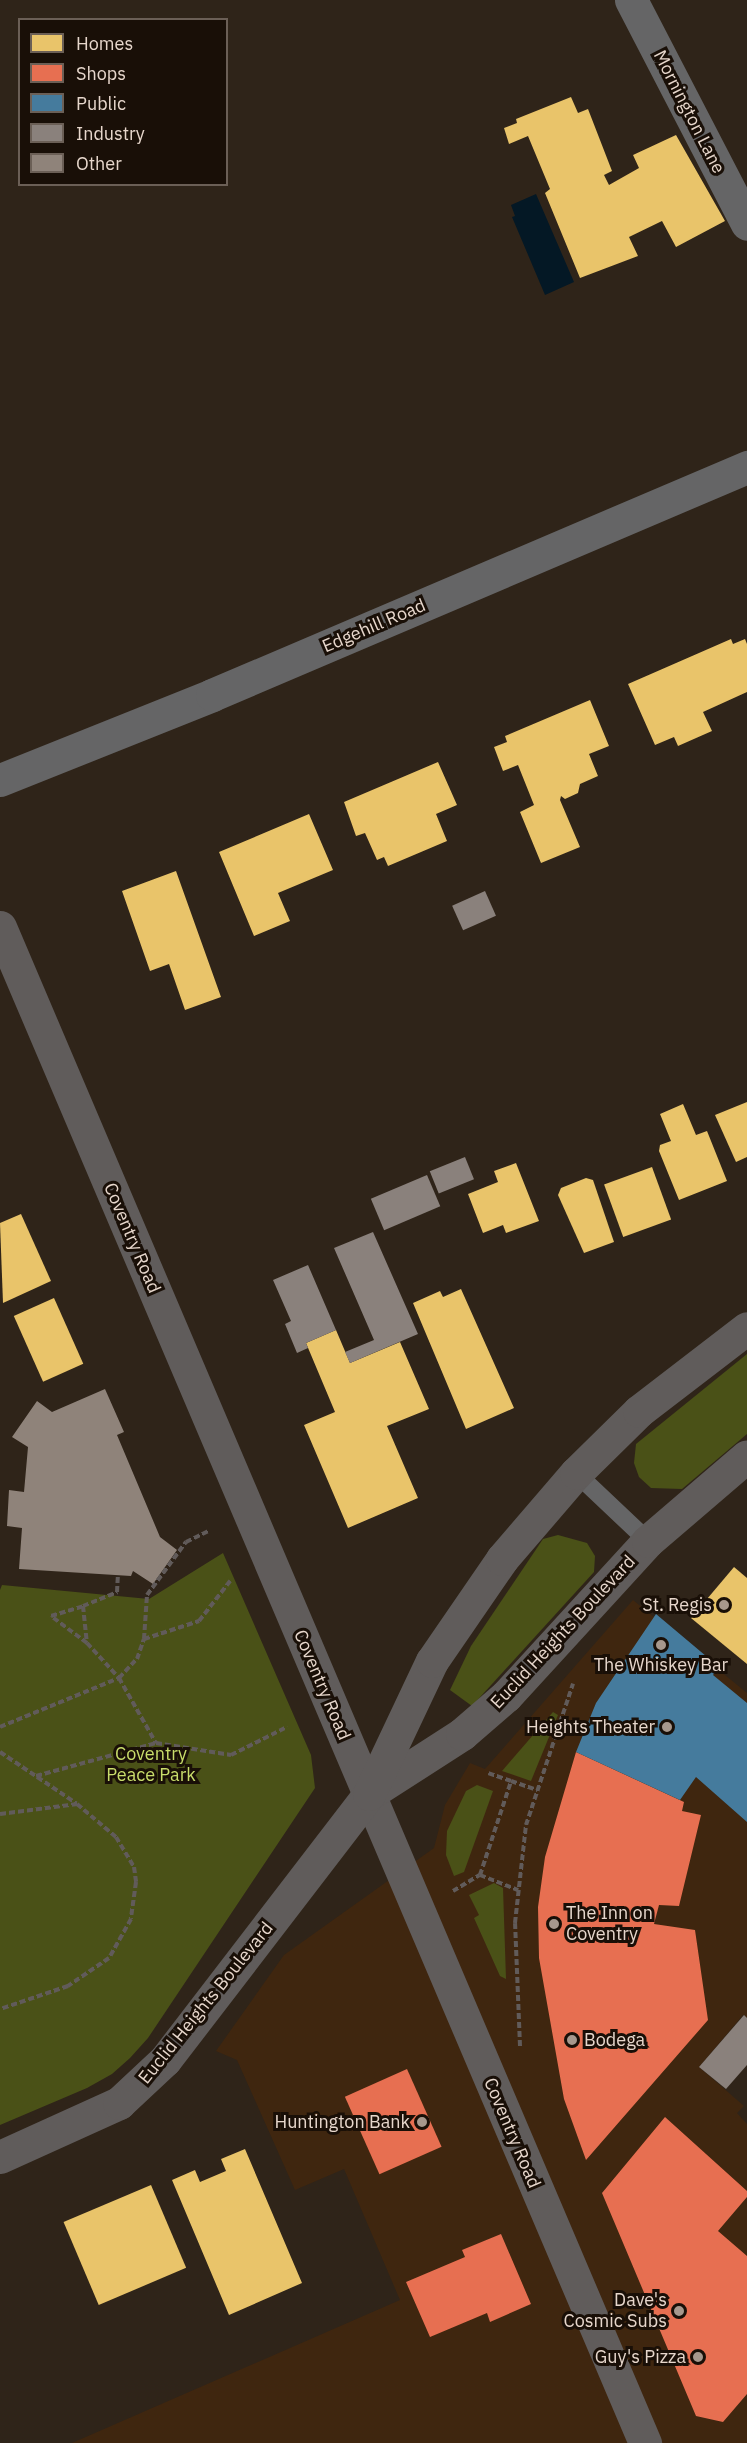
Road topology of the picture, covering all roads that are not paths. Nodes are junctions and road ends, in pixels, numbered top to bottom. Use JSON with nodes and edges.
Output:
{"nodes":[{"id":1,"x":631,"y":0,"type":"edge"},
{"id":2,"x":747,"y":224,"type":"edge"},
{"id":3,"x":747,"y":467,"type":"edge"},
{"id":4,"x":0,"y":780,"type":"edge"},
{"id":5,"x":0,"y":927,"type":"edge"},
{"id":6,"x":747,"y":1328,"type":"edge"},
{"id":7,"x":747,"y":1456,"type":"edge"},
{"id":8,"x":576,"y":1473,"type":"junction"},
{"id":9,"x":648,"y":1541,"type":"junction"},
{"id":10,"x":369,"y":1794,"type":"junction"},
{"id":11,"x":0,"y":2157,"type":"edge"},
{"id":12,"x":645,"y":2443,"type":"edge"}],
"edges":[{"from":1,"to":2,"type":"street","name":"Mornington Lane"},
{"from":3,"to":4,"type":"street","name":"Edgehill Road"},
{"from":5,"to":10,"type":"main road","name":"Coventry Road"},
{"from":6,"to":8,"type":"main road","name":"Euclid Heights Boulevard"},
{"from":7,"to":9,"type":"main road","name":"Euclid Heights Boulevard"},
{"from":8,"to":9,"type":"lane"},
{"from":8,"to":10,"type":"main road","name":"Euclid Heights Boulevard"},
{"from":9,"to":10,"type":"main road","name":"Euclid Heights Boulevard"},
{"from":10,"to":11,"type":"main road","name":"Euclid Heights Boulevard"},
{"from":10,"to":12,"type":"main road","name":"Coventry Road"}]}
